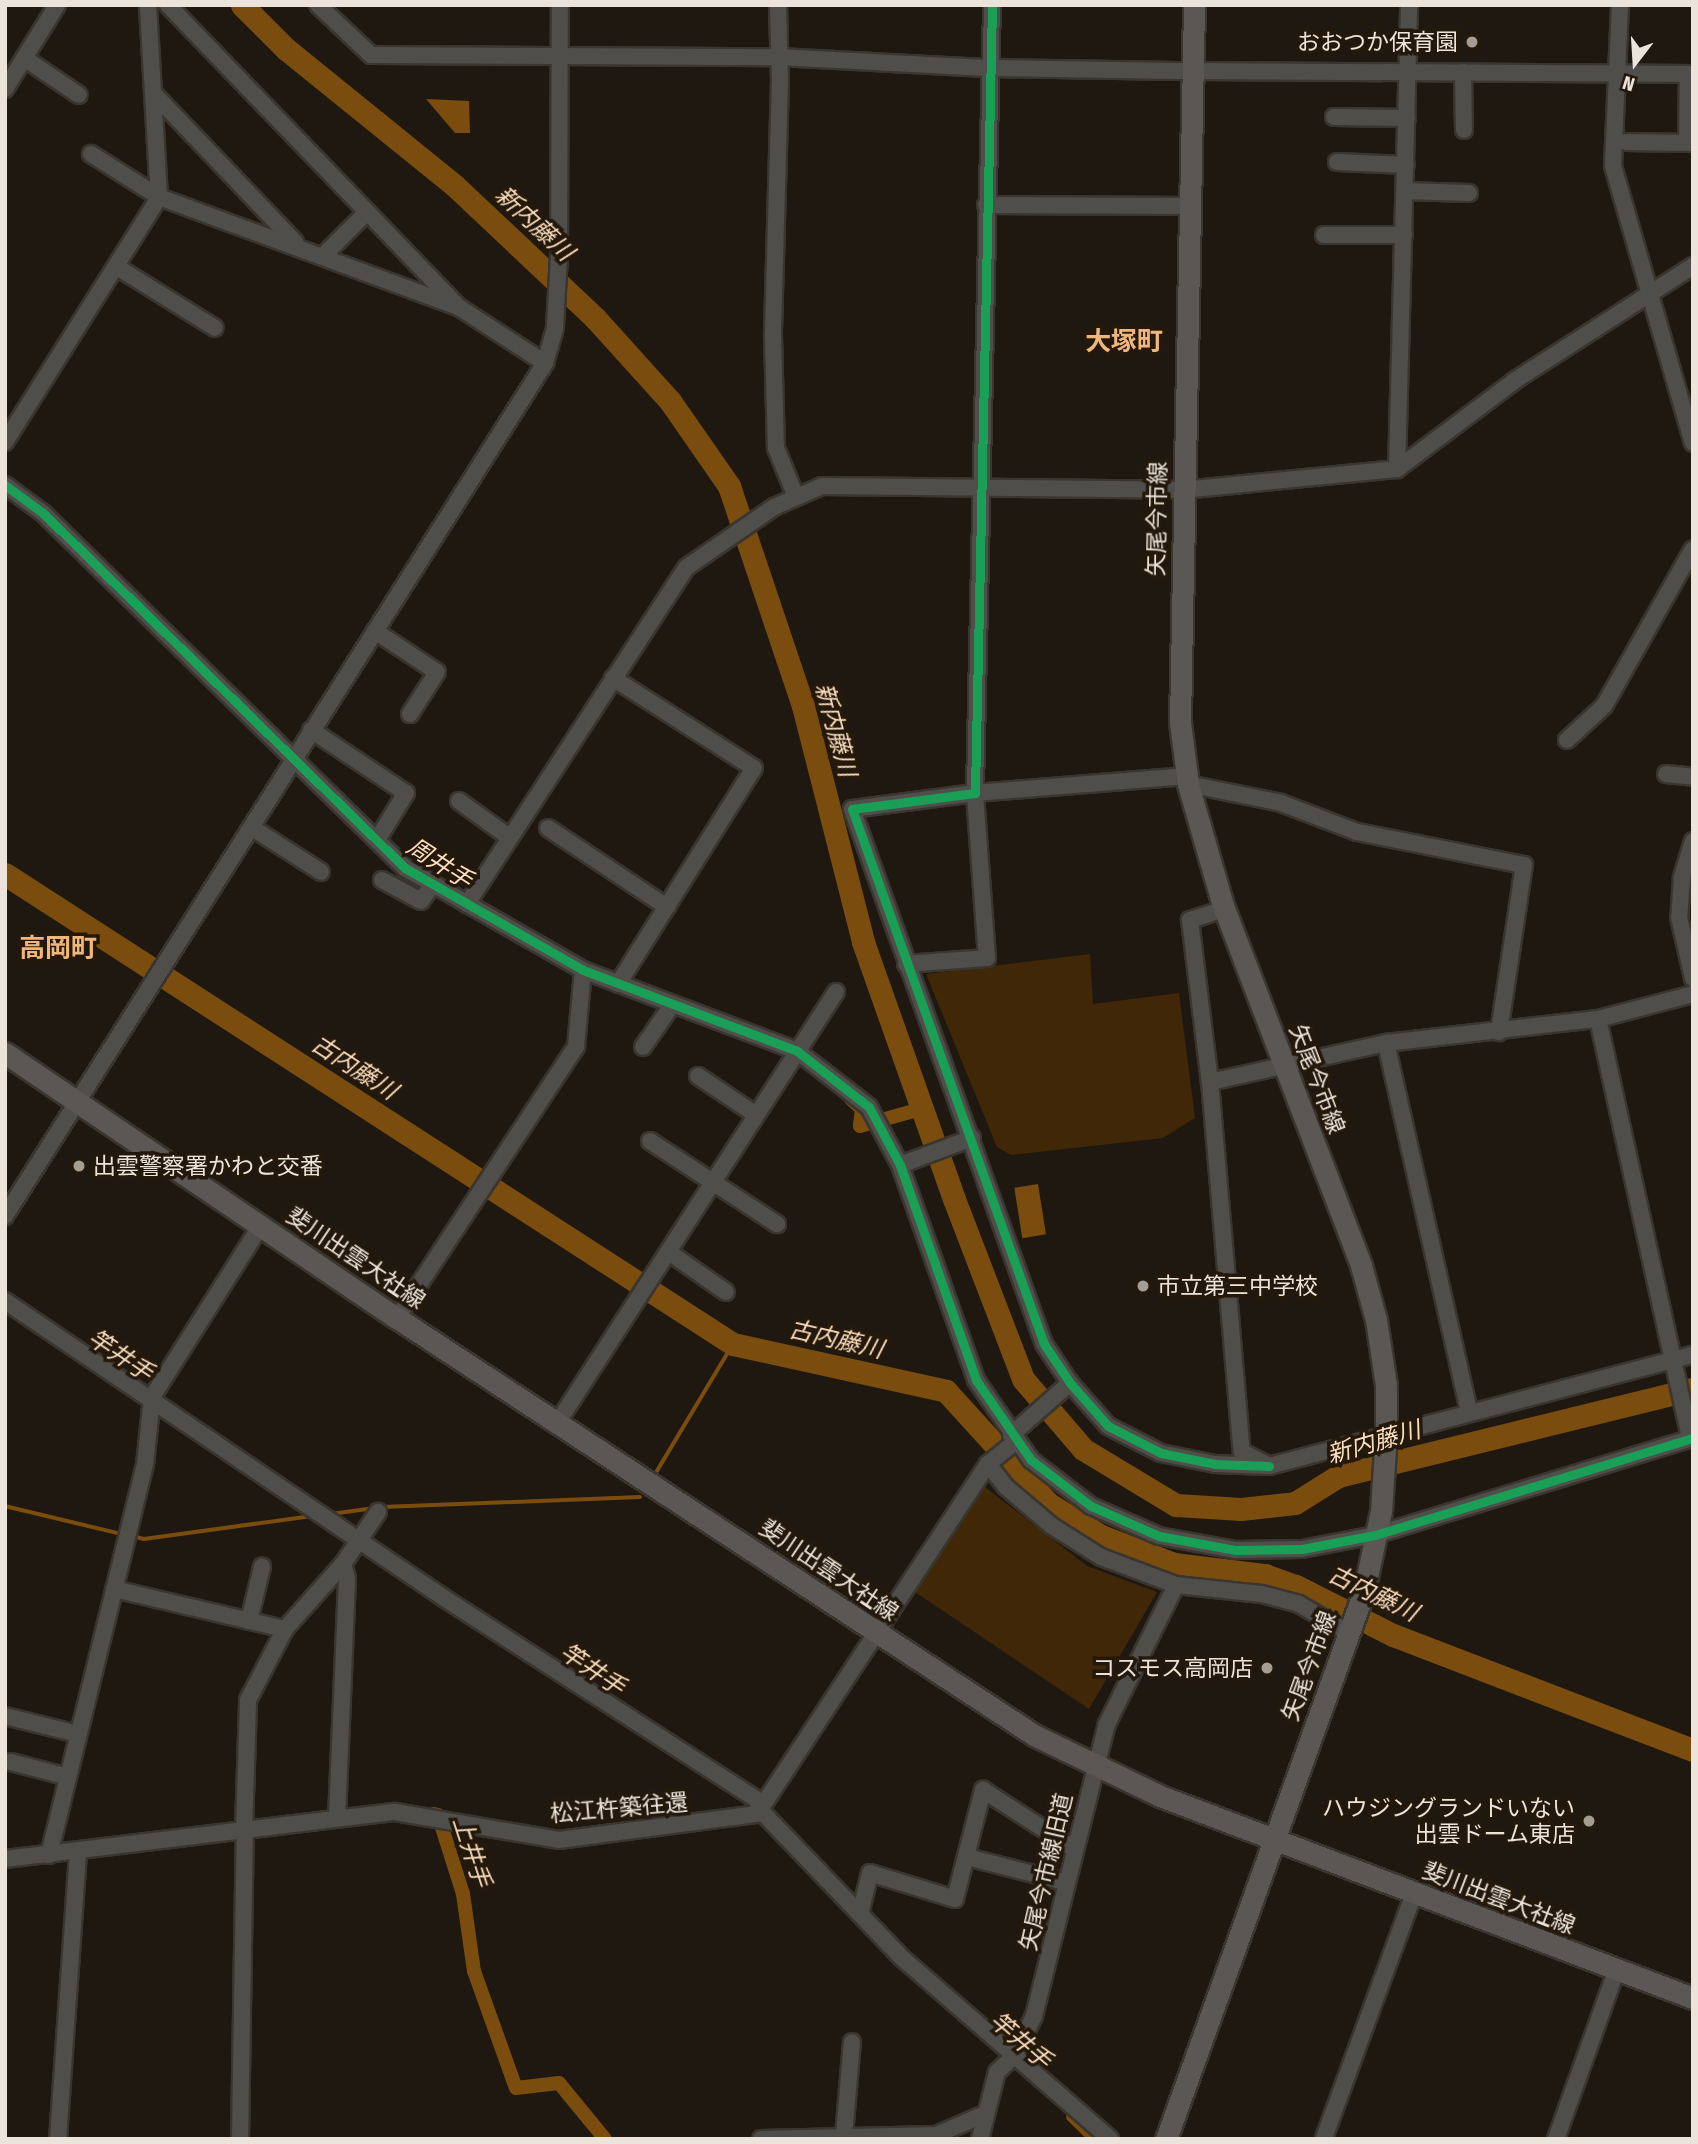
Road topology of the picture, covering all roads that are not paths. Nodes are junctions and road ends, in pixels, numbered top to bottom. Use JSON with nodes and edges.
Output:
{"nodes":[{"id":1,"x":57,"y":5,"type":"edge"},
{"id":2,"x":148,"y":5,"type":"edge"},
{"id":3,"x":168,"y":5,"type":"edge"},
{"id":4,"x":318,"y":5,"type":"edge"},
{"id":5,"x":561,"y":5,"type":"edge"},
{"id":6,"x":778,"y":5,"type":"edge"},
{"id":7,"x":992,"y":5,"type":"edge"},
{"id":8,"x":1194,"y":5,"type":"edge"},
{"id":9,"x":1409,"y":5,"type":"edge"},
{"id":10,"x":1620,"y":5,"type":"edge"},
{"id":11,"x":778,"y":57,"type":"junction"},
{"id":12,"x":24,"y":58,"type":"junction"},
{"id":13,"x":559,"y":58,"type":"junction"},
{"id":14,"x":991,"y":68,"type":"junction"},
{"id":15,"x":1193,"y":71,"type":"junction"},
{"id":16,"x":1408,"y":72,"type":"junction"},
{"id":17,"x":1463,"y":72,"type":"junction"},
{"id":18,"x":1618,"y":73,"type":"junction"},
{"id":19,"x":1690,"y":74,"type":"edge"},
{"id":20,"x":5,"y":89,"type":"edge"},
{"id":21,"x":79,"y":95,"type":"dead end"},
{"id":22,"x":155,"y":95,"type":"junction"},
{"id":23,"x":1334,"y":117,"type":"dead end"},
{"id":24,"x":1407,"y":118,"type":"junction"},
{"id":25,"x":1464,"y":130,"type":"dead end"},
{"id":26,"x":1626,"y":142,"type":"dead end"},
{"id":27,"x":1690,"y":143,"type":"edge"},
{"id":28,"x":92,"y":154,"type":"dead end"},
{"id":29,"x":1337,"y":162,"type":"dead end"},
{"id":30,"x":1406,"y":164,"type":"junction"},
{"id":31,"x":1405,"y":191,"type":"junction"},
{"id":32,"x":1469,"y":193,"type":"dead end"},
{"id":33,"x":159,"y":197,"type":"junction"},
{"id":34,"x":986,"y":205,"type":"junction"},
{"id":35,"x":1191,"y":205,"type":"junction"},
{"id":36,"x":367,"y":212,"type":"junction"},
{"id":37,"x":1324,"y":235,"type":"dead end"},
{"id":38,"x":1405,"y":235,"type":"junction"},
{"id":39,"x":297,"y":244,"type":"junction"},
{"id":40,"x":324,"y":255,"type":"junction"},
{"id":41,"x":1693,"y":266,"type":"edge"},
{"id":42,"x":117,"y":267,"type":"junction"},
{"id":43,"x":1648,"y":294,"type":"junction"},
{"id":44,"x":460,"y":308,"type":"junction"},
{"id":45,"x":215,"y":328,"type":"dead end"},
{"id":46,"x":545,"y":363,"type":"junction"},
{"id":47,"x":5,"y":442,"type":"edge"},
{"id":48,"x":1693,"y":443,"type":"edge"},
{"id":49,"x":1397,"y":469,"type":"junction"},
{"id":50,"x":5,"y":485,"type":"edge"},
{"id":51,"x":983,"y":489,"type":"junction"},
{"id":52,"x":1183,"y":490,"type":"junction"},
{"id":53,"x":796,"y":497,"type":"junction"},
{"id":54,"x":1693,"y":549,"type":"edge"},
{"id":55,"x":375,"y":631,"type":"junction"},
{"id":56,"x":613,"y":678,"type":"junction"},
{"id":57,"x":410,"y":714,"type":"dead end"},
{"id":58,"x":311,"y":730,"type":"junction"},
{"id":59,"x":1567,"y":740,"type":"dead end"},
{"id":60,"x":294,"y":756,"type":"junction"},
{"id":61,"x":1666,"y":774,"type":"dead end"},
{"id":62,"x":1693,"y":777,"type":"edge"},
{"id":63,"x":1187,"y":780,"type":"junction"},
{"id":64,"x":975,"y":793,"type":"junction"},
{"id":65,"x":459,"y":801,"type":"dead end"},
{"id":66,"x":251,"y":827,"type":"junction"},
{"id":67,"x":548,"y":828,"type":"dead end"},
{"id":68,"x":509,"y":837,"type":"junction"},
{"id":69,"x":377,"y":840,"type":"junction"},
{"id":70,"x":1693,"y":841,"type":"edge"},
{"id":71,"x":321,"y":872,"type":"dead end"},
{"id":72,"x":382,"y":880,"type":"dead end"},
{"id":73,"x":433,"y":884,"type":"junction"},
{"id":74,"x":467,"y":904,"type":"junction"},
{"id":75,"x":667,"y":907,"type":"junction"},
{"id":76,"x":1224,"y":909,"type":"junction"},
{"id":77,"x":906,"y":964,"type":"junction"},
{"id":78,"x":583,"y":970,"type":"junction"},
{"id":79,"x":1693,"y":978,"type":"edge"},
{"id":80,"x":618,"y":984,"type":"junction"},
{"id":81,"x":836,"y":992,"type":"dead end"},
{"id":82,"x":1693,"y":994,"type":"edge"},
{"id":83,"x":672,"y":1005,"type":"junction"},
{"id":84,"x":1598,"y":1019,"type":"junction"},
{"id":85,"x":1499,"y":1032,"type":"junction"},
{"id":86,"x":1387,"y":1043,"type":"junction"},
{"id":87,"x":643,"y":1047,"type":"dead end"},
{"id":88,"x":797,"y":1051,"type":"junction"},
{"id":89,"x":5,"y":1053,"type":"edge"},
{"id":90,"x":1284,"y":1065,"type":"junction"},
{"id":91,"x":698,"y":1076,"type":"dead end"},
{"id":92,"x":1210,"y":1082,"type":"junction"},
{"id":93,"x":80,"y":1102,"type":"junction"},
{"id":94,"x":755,"y":1114,"type":"junction"},
{"id":95,"x":970,"y":1139,"type":"junction"},
{"id":96,"x":650,"y":1141,"type":"dead end"},
{"id":97,"x":905,"y":1165,"type":"junction"},
{"id":98,"x":712,"y":1179,"type":"junction"},
{"id":99,"x":5,"y":1216,"type":"edge"},
{"id":100,"x":777,"y":1224,"type":"dead end"},
{"id":101,"x":261,"y":1225,"type":"junction"},
{"id":102,"x":670,"y":1253,"type":"junction"},
{"id":103,"x":726,"y":1292,"type":"dead end"},
{"id":104,"x":5,"y":1301,"type":"edge"},
{"id":105,"x":397,"y":1318,"type":"junction"},
{"id":106,"x":1693,"y":1355,"type":"edge"},
{"id":107,"x":1671,"y":1360,"type":"junction"},
{"id":108,"x":1070,"y":1383,"type":"junction"},
{"id":109,"x":152,"y":1397,"type":"junction"},
{"id":110,"x":1469,"y":1412,"type":"junction"},
{"id":111,"x":558,"y":1422,"type":"junction"},
{"id":112,"x":1386,"y":1433,"type":"junction"},
{"id":113,"x":1014,"y":1438,"type":"junction"},
{"id":114,"x":1692,"y":1438,"type":"edge"},
{"id":115,"x":988,"y":1464,"type":"junction"},
{"id":116,"x":1269,"y":1466,"type":"junction"},
{"id":117,"x":378,"y":1512,"type":"dead end"},
{"id":118,"x":1375,"y":1535,"type":"junction"},
{"id":119,"x":358,"y":1538,"type":"junction"},
{"id":120,"x":343,"y":1564,"type":"junction"},
{"id":121,"x":262,"y":1567,"type":"dead end"},
{"id":122,"x":1176,"y":1585,"type":"junction"},
{"id":123,"x":114,"y":1589,"type":"junction"},
{"id":124,"x":249,"y":1620,"type":"junction"},
{"id":125,"x":285,"y":1629,"type":"junction"},
{"id":126,"x":876,"y":1633,"type":"junction"},
{"id":127,"x":1349,"y":1633,"type":"junction"},
{"id":128,"x":5,"y":1716,"type":"edge"},
{"id":129,"x":78,"y":1734,"type":"junction"},
{"id":130,"x":11,"y":1762,"type":"dead end"},
{"id":131,"x":1094,"y":1765,"type":"junction"},
{"id":132,"x":68,"y":1777,"type":"junction"},
{"id":133,"x":762,"y":1811,"type":"junction"},
{"id":134,"x":337,"y":1818,"type":"junction"},
{"id":135,"x":245,"y":1830,"type":"junction"},
{"id":136,"x":1273,"y":1840,"type":"junction"},
{"id":137,"x":1073,"y":1848,"type":"junction"},
{"id":138,"x":78,"y":1853,"type":"junction"},
{"id":139,"x":48,"y":1855,"type":"junction"},
{"id":140,"x":967,"y":1857,"type":"junction"},
{"id":141,"x":5,"y":1858,"type":"edge"},
{"id":142,"x":1065,"y":1882,"type":"junction"},
{"id":143,"x":1414,"y":1894,"type":"junction"},
{"id":144,"x":860,"y":1914,"type":"junction"},
{"id":145,"x":1616,"y":1971,"type":"junction"},
{"id":146,"x":1693,"y":1998,"type":"edge"},
{"id":147,"x":852,"y":2042,"type":"dead end"},
{"id":148,"x":1015,"y":2056,"type":"junction"},
{"id":149,"x":985,"y":2114,"type":"junction"},
{"id":150,"x":835,"y":2137,"type":"edge"},
{"id":151,"x":58,"y":2139,"type":"edge"},
{"id":152,"x":240,"y":2139,"type":"edge"},
{"id":153,"x":761,"y":2139,"type":"edge"},
{"id":154,"x":980,"y":2139,"type":"edge"},
{"id":155,"x":1110,"y":2139,"type":"edge"},
{"id":156,"x":1167,"y":2139,"type":"edge"},
{"id":157,"x":1324,"y":2139,"type":"edge"},
{"id":158,"x":1556,"y":2139,"type":"edge"}],
"edges":[{"from":1,"to":12,"type":"street"},
{"from":2,"to":22,"type":"street"},
{"from":3,"to":36,"type":"street"},
{"from":4,"to":13,"type":"street"},
{"from":5,"to":13,"type":"street"},
{"from":6,"to":11,"type":"street"},
{"from":7,"to":14,"type":"street"},
{"from":8,"to":15,"type":"main road","name":"矢尾今市線"},
{"from":9,"to":16,"type":"street"},
{"from":10,"to":18,"type":"street"},
{"from":11,"to":13,"type":"street"},
{"from":11,"to":14,"type":"street"},
{"from":11,"to":53,"type":"street"},
{"from":12,"to":20,"type":"street"},
{"from":12,"to":21,"type":"street"},
{"from":13,"to":46,"type":"street"},
{"from":14,"to":15,"type":"street"},
{"from":14,"to":34,"type":"street"},
{"from":15,"to":16,"type":"street"},
{"from":15,"to":35,"type":"main road","name":"矢尾今市線"},
{"from":16,"to":17,"type":"street"},
{"from":16,"to":24,"type":"street"},
{"from":17,"to":18,"type":"street"},
{"from":17,"to":25,"type":"street"},
{"from":18,"to":19,"type":"street"},
{"from":18,"to":43,"type":"street"},
{"from":19,"to":27,"type":"street"},
{"from":22,"to":33,"type":"street"},
{"from":22,"to":39,"type":"street"},
{"from":23,"to":24,"type":"street"},
{"from":24,"to":30,"type":"street"},
{"from":26,"to":27,"type":"street"},
{"from":28,"to":33,"type":"street"},
{"from":29,"to":30,"type":"street"},
{"from":30,"to":31,"type":"street"},
{"from":31,"to":32,"type":"street"},
{"from":31,"to":38,"type":"street"},
{"from":33,"to":39,"type":"street"},
{"from":33,"to":42,"type":"street"},
{"from":34,"to":35,"type":"street"},
{"from":34,"to":51,"type":"street"},
{"from":35,"to":52,"type":"main road","name":"矢尾今市線"},
{"from":36,"to":40,"type":"street"},
{"from":36,"to":44,"type":"street"},
{"from":37,"to":38,"type":"street"},
{"from":38,"to":49,"type":"street"},
{"from":39,"to":40,"type":"street"},
{"from":40,"to":44,"type":"street"},
{"from":41,"to":43,"type":"street"},
{"from":42,"to":45,"type":"street"},
{"from":42,"to":47,"type":"street"},
{"from":43,"to":48,"type":"street"},
{"from":43,"to":49,"type":"street"},
{"from":44,"to":46,"type":"street"},
{"from":46,"to":55,"type":"street"},
{"from":49,"to":52,"type":"street"},
{"from":50,"to":60,"type":"street"},
{"from":51,"to":52,"type":"street"},
{"from":51,"to":53,"type":"street"},
{"from":51,"to":64,"type":"street"},
{"from":52,"to":63,"type":"main road","name":"矢尾今市線"},
{"from":53,"to":56,"type":"street"},
{"from":54,"to":59,"type":"street"},
{"from":55,"to":57,"type":"street"},
{"from":55,"to":58,"type":"street"},
{"from":56,"to":68,"type":"street"},
{"from":56,"to":75,"type":"street"},
{"from":58,"to":60,"type":"street"},
{"from":58,"to":69,"type":"street"},
{"from":60,"to":66,"type":"street"},
{"from":60,"to":69,"type":"street"},
{"from":61,"to":62,"type":"street"},
{"from":63,"to":64,"type":"street"},
{"from":63,"to":76,"type":"main road","name":"矢尾今市線"},
{"from":63,"to":85,"type":"street"},
{"from":64,"to":77,"type":"street"},
{"from":64,"to":77,"type":"street"},
{"from":65,"to":68,"type":"street"},
{"from":66,"to":71,"type":"street"},
{"from":66,"to":93,"type":"street"},
{"from":67,"to":75,"type":"street"},
{"from":68,"to":74,"type":"street"},
{"from":69,"to":73,"type":"street"},
{"from":70,"to":79,"type":"street"},
{"from":72,"to":73,"type":"street"},
{"from":73,"to":74,"type":"street"},
{"from":74,"to":78,"type":"street"},
{"from":75,"to":80,"type":"street"},
{"from":76,"to":90,"type":"main road","name":"矢尾今市線"},
{"from":76,"to":92,"type":"street"},
{"from":77,"to":95,"type":"street"},
{"from":78,"to":80,"type":"street"},
{"from":78,"to":105,"type":"street"},
{"from":80,"to":83,"type":"street"},
{"from":81,"to":88,"type":"street"},
{"from":82,"to":84,"type":"street"},
{"from":83,"to":87,"type":"street"},
{"from":83,"to":88,"type":"street"},
{"from":84,"to":85,"type":"street"},
{"from":84,"to":107,"type":"street"},
{"from":85,"to":86,"type":"street"},
{"from":86,"to":90,"type":"street"},
{"from":86,"to":110,"type":"street"},
{"from":88,"to":94,"type":"street"},
{"from":88,"to":97,"type":"street"},
{"from":89,"to":93,"type":"main road","name":"斐川出雲大社線"},
{"from":90,"to":92,"type":"street"},
{"from":90,"to":112,"type":"main road","name":"矢尾今市線"},
{"from":91,"to":94,"type":"street"},
{"from":92,"to":116,"type":"street"},
{"from":93,"to":99,"type":"street"},
{"from":93,"to":101,"type":"main road","name":"斐川出雲大社線"},
{"from":94,"to":98,"type":"street"},
{"from":95,"to":97,"type":"street"},
{"from":95,"to":108,"type":"street"},
{"from":96,"to":98,"type":"street"},
{"from":97,"to":113,"type":"street"},
{"from":98,"to":100,"type":"street"},
{"from":98,"to":102,"type":"street"},
{"from":101,"to":105,"type":"main road","name":"斐川出雲大社線"},
{"from":101,"to":109,"type":"street"},
{"from":102,"to":103,"type":"street"},
{"from":102,"to":111,"type":"street"},
{"from":104,"to":109,"type":"street"},
{"from":105,"to":111,"type":"main road","name":"斐川出雲大社線"},
{"from":106,"to":107,"type":"street"},
{"from":107,"to":110,"type":"street"},
{"from":107,"to":114,"type":"street"},
{"from":108,"to":113,"type":"street"},
{"from":108,"to":116,"type":"street"},
{"from":109,"to":119,"type":"street"},
{"from":109,"to":123,"type":"street"},
{"from":110,"to":112,"type":"street"},
{"from":111,"to":126,"type":"main road","name":"斐川出雲大社線"},
{"from":112,"to":116,"type":"street"},
{"from":112,"to":118,"type":"main road","name":"矢尾今市線"},
{"from":113,"to":115,"type":"street"},
{"from":113,"to":118,"type":"street"},
{"from":114,"to":118,"type":"street"},
{"from":115,"to":122,"type":"street"},
{"from":115,"to":126,"type":"street"},
{"from":117,"to":119,"type":"street"},
{"from":118,"to":127,"type":"main road","name":"矢尾今市線"},
{"from":119,"to":120,"type":"street"},
{"from":119,"to":133,"type":"street"},
{"from":120,"to":125,"type":"street"},
{"from":120,"to":134,"type":"street"},
{"from":121,"to":124,"type":"street"},
{"from":122,"to":127,"type":"street"},
{"from":122,"to":131,"type":"street","name":"矢尾今市線旧道"},
{"from":123,"to":124,"type":"street"},
{"from":123,"to":129,"type":"street"},
{"from":124,"to":125,"type":"street"},
{"from":125,"to":135,"type":"street"},
{"from":126,"to":131,"type":"main road","name":"斐川出雲大社線"},
{"from":126,"to":133,"type":"street"},
{"from":127,"to":136,"type":"main road","name":"矢尾今市線"},
{"from":128,"to":129,"type":"street"},
{"from":129,"to":132,"type":"street"},
{"from":130,"to":132,"type":"street"},
{"from":131,"to":136,"type":"main road","name":"斐川出雲大社線"},
{"from":131,"to":137,"type":"street","name":"矢尾今市線旧道"},
{"from":132,"to":139,"type":"street"},
{"from":133,"to":134,"type":"street","name":"松江杵築往還"},
{"from":133,"to":144,"type":"street"},
{"from":134,"to":135,"type":"street","name":"松江杵築往還"},
{"from":135,"to":138,"type":"street","name":"松江杵築往還"},
{"from":135,"to":152,"type":"street"},
{"from":136,"to":143,"type":"main road","name":"斐川出雲大社線"},
{"from":136,"to":156,"type":"main road","name":"矢尾今市線"},
{"from":137,"to":140,"type":"street"},
{"from":137,"to":142,"type":"street","name":"矢尾今市線旧道"},
{"from":138,"to":139,"type":"street","name":"松江杵築往還"},
{"from":138,"to":151,"type":"street"},
{"from":139,"to":141,"type":"street","name":"松江杵築往還"},
{"from":140,"to":142,"type":"street"},
{"from":140,"to":144,"type":"street"},
{"from":142,"to":148,"type":"street","name":"矢尾今市線旧道"},
{"from":143,"to":145,"type":"main road","name":"斐川出雲大社線"},
{"from":143,"to":157,"type":"street"},
{"from":144,"to":148,"type":"street"},
{"from":145,"to":146,"type":"main road","name":"斐川出雲大社線"},
{"from":145,"to":158,"type":"street"},
{"from":147,"to":150,"type":"street"},
{"from":148,"to":149,"type":"street","name":"矢尾今市線旧道"},
{"from":148,"to":155,"type":"street"},
{"from":149,"to":150,"type":"street"},
{"from":149,"to":154,"type":"street","name":"矢尾今市線旧道"},
{"from":150,"to":153,"type":"street"}]}
